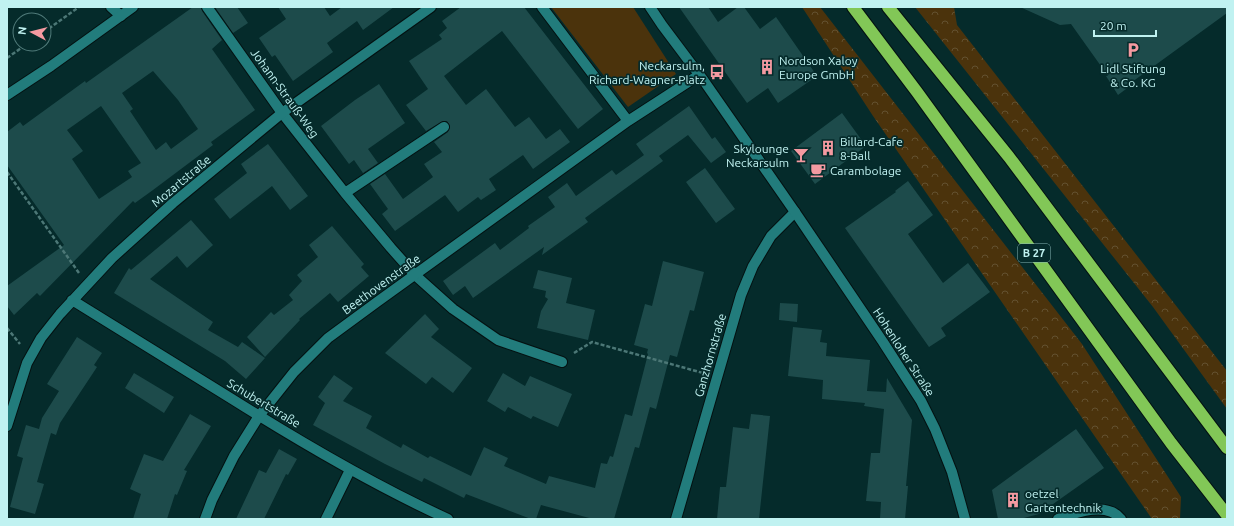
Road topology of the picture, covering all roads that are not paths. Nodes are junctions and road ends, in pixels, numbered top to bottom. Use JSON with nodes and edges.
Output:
{"nodes":[{"id":1,"x":111,"y":7,"type":"edge"},
{"id":2,"x":133,"y":7,"type":"edge"},
{"id":3,"x":207,"y":7,"type":"edge"},
{"id":4,"x":431,"y":7,"type":"edge"},
{"id":5,"x":542,"y":7,"type":"edge"},
{"id":6,"x":650,"y":7,"type":"edge"},
{"id":7,"x":853,"y":7,"type":"edge"},
{"id":8,"x":888,"y":7,"type":"edge"},
{"id":9,"x":121,"y":16,"type":"junction"},
{"id":10,"x":699,"y":74,"type":"junction"},
{"id":11,"x":7,"y":95,"type":"edge"},
{"id":12,"x":282,"y":114,"type":"junction"},
{"id":13,"x":628,"y":121,"type":"junction"},
{"id":14,"x":444,"y":127,"type":"dead end"},
{"id":15,"x":346,"y":193,"type":"junction"},
{"id":16,"x":795,"y":212,"type":"junction"},
{"id":17,"x":416,"y":274,"type":"junction"},
{"id":18,"x":72,"y":300,"type":"junction"},
{"id":19,"x":562,"y":362,"type":"road end"},
{"id":20,"x":258,"y":416,"type":"junction"},
{"id":21,"x":7,"y":426,"type":"edge"},
{"id":22,"x":1227,"y":448,"type":"edge"},
{"id":23,"x":350,"y":470,"type":"junction"},
{"id":24,"x":1227,"y":515,"type":"edge"},
{"id":25,"x":204,"y":519,"type":"edge"},
{"id":26,"x":326,"y":519,"type":"edge"},
{"id":27,"x":448,"y":519,"type":"edge"},
{"id":28,"x":676,"y":519,"type":"edge"},
{"id":29,"x":965,"y":519,"type":"edge"},
{"id":30,"x":1058,"y":519,"type":"edge"},
{"id":31,"x":1121,"y":519,"type":"edge"}],
"edges":[{"from":1,"to":9,"type":"street"},
{"from":2,"to":9,"type":"street"},
{"from":3,"to":12,"type":"street","name":"Johann-Strauß-Weg"},
{"from":4,"to":12,"type":"street","name":"Mozartstraße"},
{"from":5,"to":13,"type":"street"},
{"from":6,"to":10,"type":"street","name":"Hohenloher Straße"},
{"from":7,"to":24,"type":"highway","number":"B 27"},
{"from":8,"to":22,"type":"highway"},
{"from":9,"to":11,"type":"street"},
{"from":10,"to":13,"type":"street","name":"Beethovenstraße"},
{"from":10,"to":16,"type":"street","name":"Hohenloher Straße"},
{"from":12,"to":15,"type":"street","name":"Johann-Strauß-Weg"},
{"from":12,"to":18,"type":"street","name":"Mozartstraße"},
{"from":13,"to":17,"type":"street","name":"Beethovenstraße"},
{"from":14,"to":15,"type":"street"},
{"from":15,"to":17,"type":"street","name":"Johann-Strauß-Weg"},
{"from":16,"to":28,"type":"street","name":"Ganzhornstraße"},
{"from":16,"to":29,"type":"street","name":"Hohenloher Straße"},
{"from":17,"to":19,"type":"street","name":"Johann-Strauß-Weg"},
{"from":17,"to":20,"type":"street","name":"Beethovenstraße"},
{"from":18,"to":20,"type":"street","name":"Schubertstraße"},
{"from":18,"to":21,"type":"street","name":"Mozartstraße"},
{"from":20,"to":23,"type":"street","name":"Schubertstraße"},
{"from":20,"to":25,"type":"street","name":"Beethovenstraße"},
{"from":23,"to":26,"type":"street"},
{"from":23,"to":27,"type":"street","name":"Schubertstraße"},
{"from":30,"to":31,"type":"street"}]}
